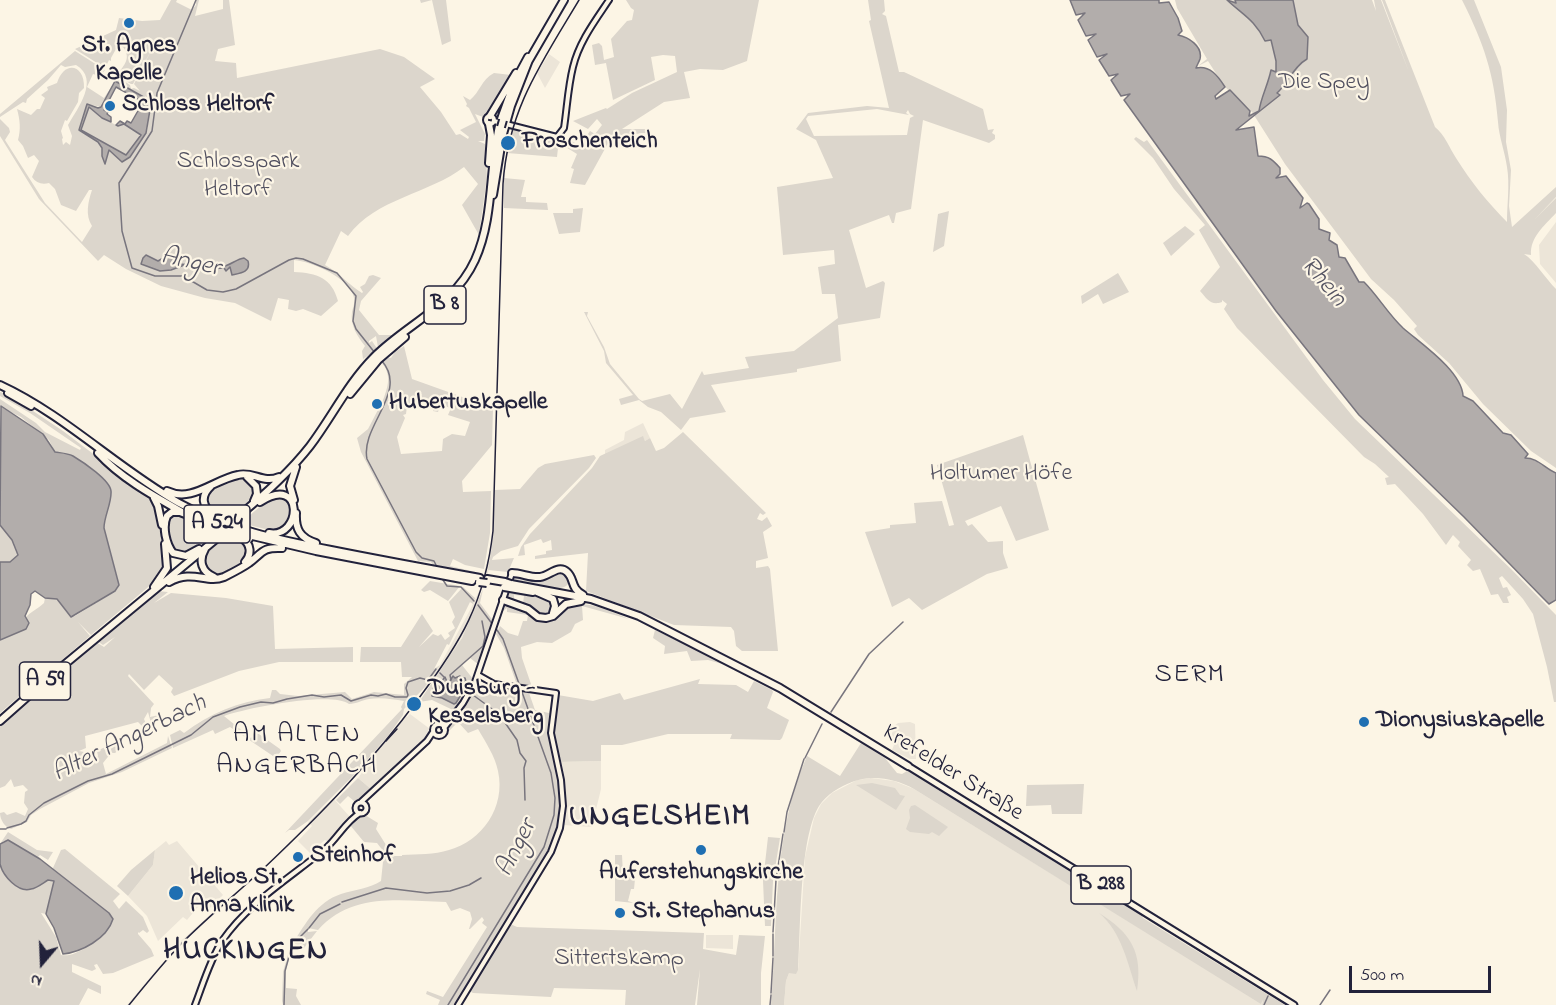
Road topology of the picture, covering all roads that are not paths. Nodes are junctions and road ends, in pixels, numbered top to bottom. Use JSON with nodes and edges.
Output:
{"nodes":[{"id":1,"x":562,"y":0,"type":"edge"},
{"id":2,"x":609,"y":0,"type":"edge"},
{"id":3,"x":527,"y":60,"type":"junction"},
{"id":4,"x":498,"y":122,"type":"junction"},
{"id":5,"x":384,"y":351,"type":"junction"},
{"id":6,"x":0,"y":387,"type":"edge"},
{"id":7,"x":320,"y":435,"type":"junction"},
{"id":8,"x":87,"y":440,"type":"junction"},
{"id":9,"x":98,"y":453,"type":"junction"},
{"id":10,"x":296,"y":467,"type":"junction"},
{"id":11,"x":285,"y":474,"type":"junction"},
{"id":12,"x":145,"y":491,"type":"junction"},
{"id":13,"x":164,"y":494,"type":"junction"},
{"id":14,"x":260,"y":502,"type":"junction"},
{"id":15,"x":249,"y":507,"type":"junction"},
{"id":16,"x":187,"y":515,"type":"junction"},
{"id":17,"x":214,"y":515,"type":"junction"},
{"id":18,"x":237,"y":519,"type":"junction"},
{"id":19,"x":265,"y":532,"type":"junction"},
{"id":20,"x":233,"y":534,"type":"junction"},
{"id":21,"x":316,"y":543,"type":"junction"},
{"id":22,"x":202,"y":548,"type":"junction"},
{"id":23,"x":282,"y":548,"type":"junction"},
{"id":24,"x":352,"y":558,"type":"junction"},
{"id":25,"x":382,"y":559,"type":"junction"},
{"id":26,"x":440,"y":572,"type":"junction"},
{"id":27,"x":511,"y":574,"type":"junction"},
{"id":28,"x":508,"y":585,"type":"junction"},
{"id":29,"x":156,"y":588,"type":"junction"},
{"id":30,"x":548,"y":590,"type":"junction"},
{"id":31,"x":537,"y":592,"type":"junction"},
{"id":32,"x":504,"y":599,"type":"junction"},
{"id":33,"x":591,"y":599,"type":"junction"},
{"id":34,"x":581,"y":601,"type":"junction"},
{"id":35,"x":511,"y":603,"type":"junction"},
{"id":36,"x":501,"y":608,"type":"junction"},
{"id":37,"x":478,"y":675,"type":"junction"},
{"id":38,"x":0,"y":718,"type":"edge"},
{"id":39,"x":443,"y":727,"type":"junction"},
{"id":40,"x":435,"y":734,"type":"junction"},
{"id":41,"x":907,"y":766,"type":"junction"},
{"id":42,"x":363,"y":803,"type":"junction"},
{"id":43,"x":358,"y":812,"type":"junction"},
{"id":44,"x":195,"y":1005,"type":"edge"},
{"id":45,"x":458,"y":1005,"type":"edge"},
{"id":46,"x":1292,"y":1005,"type":"edge"}],
"edges":[{"from":1,"to":3,"type":"highway","number":"B 8"},
{"from":2,"to":4,"type":"main road"},
{"from":3,"to":4,"type":"highway","number":"B 8"},
{"from":3,"to":4,"type":"highway"},
{"from":4,"to":5,"type":"highway","number":"B 8"},
{"from":4,"to":5,"type":"highway","number":"B 8"},
{"from":5,"to":7,"type":"highway","number":"B 8"},
{"from":6,"to":8,"type":"highway","number":"A 524"},
{"from":6,"to":9,"type":"highway","number":"A 524"},
{"from":7,"to":10,"type":"highway","number":"A 59"},
{"from":7,"to":11,"type":"highway","number":"A 59"},
{"from":8,"to":11,"type":"highway"},
{"from":8,"to":13,"type":"highway","number":"A 524"},
{"from":9,"to":12,"type":"highway"},
{"from":9,"to":24,"type":"highway","number":"A 524"},
{"from":10,"to":14,"type":"highway","number":"A 59"},
{"from":10,"to":21,"type":"highway"},
{"from":11,"to":15,"type":"highway","number":"A 59"},
{"from":12,"to":16,"type":"highway"},
{"from":12,"to":29,"type":"highway"},
{"from":13,"to":17,"type":"highway"},
{"from":13,"to":25,"type":"highway","number":"A 524"},
{"from":14,"to":18,"type":"highway","number":"A 59"},
{"from":14,"to":19,"type":"highway"},
{"from":15,"to":17,"type":"highway"},
{"from":15,"to":18,"type":"highway","number":"A 59"},
{"from":16,"to":20,"type":"highway"},
{"from":16,"to":22,"type":"highway"},
{"from":17,"to":19,"type":"highway"},
{"from":18,"to":22,"type":"highway","number":"A 59","bridge":true},
{"from":19,"to":21,"type":"highway"},
{"from":20,"to":22,"type":"highway"},
{"from":20,"to":23,"type":"highway"},
{"from":21,"to":25,"type":"highway"},
{"from":22,"to":29,"type":"highway","number":"A 59"},
{"from":23,"to":24,"type":"highway"},
{"from":23,"to":29,"type":"highway"},
{"from":24,"to":26,"type":"highway","number":"A 524"},
{"from":25,"to":26,"type":"highway","number":"A 524"},
{"from":26,"to":28,"type":"highway","number":"A 524","bridge":true},
{"from":27,"to":30,"type":"highway"},
{"from":27,"to":32,"type":"main road"},
{"from":27,"to":33,"type":"highway"},
{"from":28,"to":30,"type":"highway","number":"A 524"},
{"from":28,"to":31,"type":"highway","number":"A 524"},
{"from":29,"to":38,"type":"highway","number":"A 59"},
{"from":30,"to":33,"type":"highway","number":"A 524"},
{"from":31,"to":32,"type":"highway"},
{"from":31,"to":34,"type":"highway","number":"A 524"},
{"from":32,"to":35,"type":"highway"},
{"from":32,"to":36,"type":"main road"},
{"from":33,"to":41,"type":"highway","name":"Krefelder Straße","number":"B 288"},
{"from":34,"to":35,"type":"highway"},
{"from":34,"to":41,"type":"highway","name":"Krefelder Straße","number":"B 288"},
{"from":35,"to":36,"type":"highway"},
{"from":36,"to":37,"type":"main road"},
{"from":37,"to":39,"type":"main road"},
{"from":37,"to":45,"type":"main road"},
{"from":39,"to":40,"type":"main road"},
{"from":39,"to":40,"type":"main road"},
{"from":40,"to":42,"type":"main road"},
{"from":41,"to":46,"type":"main road","name":"Krefelder Straße","number":"B 288"},
{"from":42,"to":43,"type":"main road"},
{"from":42,"to":43,"type":"main road"},
{"from":43,"to":44,"type":"main road"}]}
